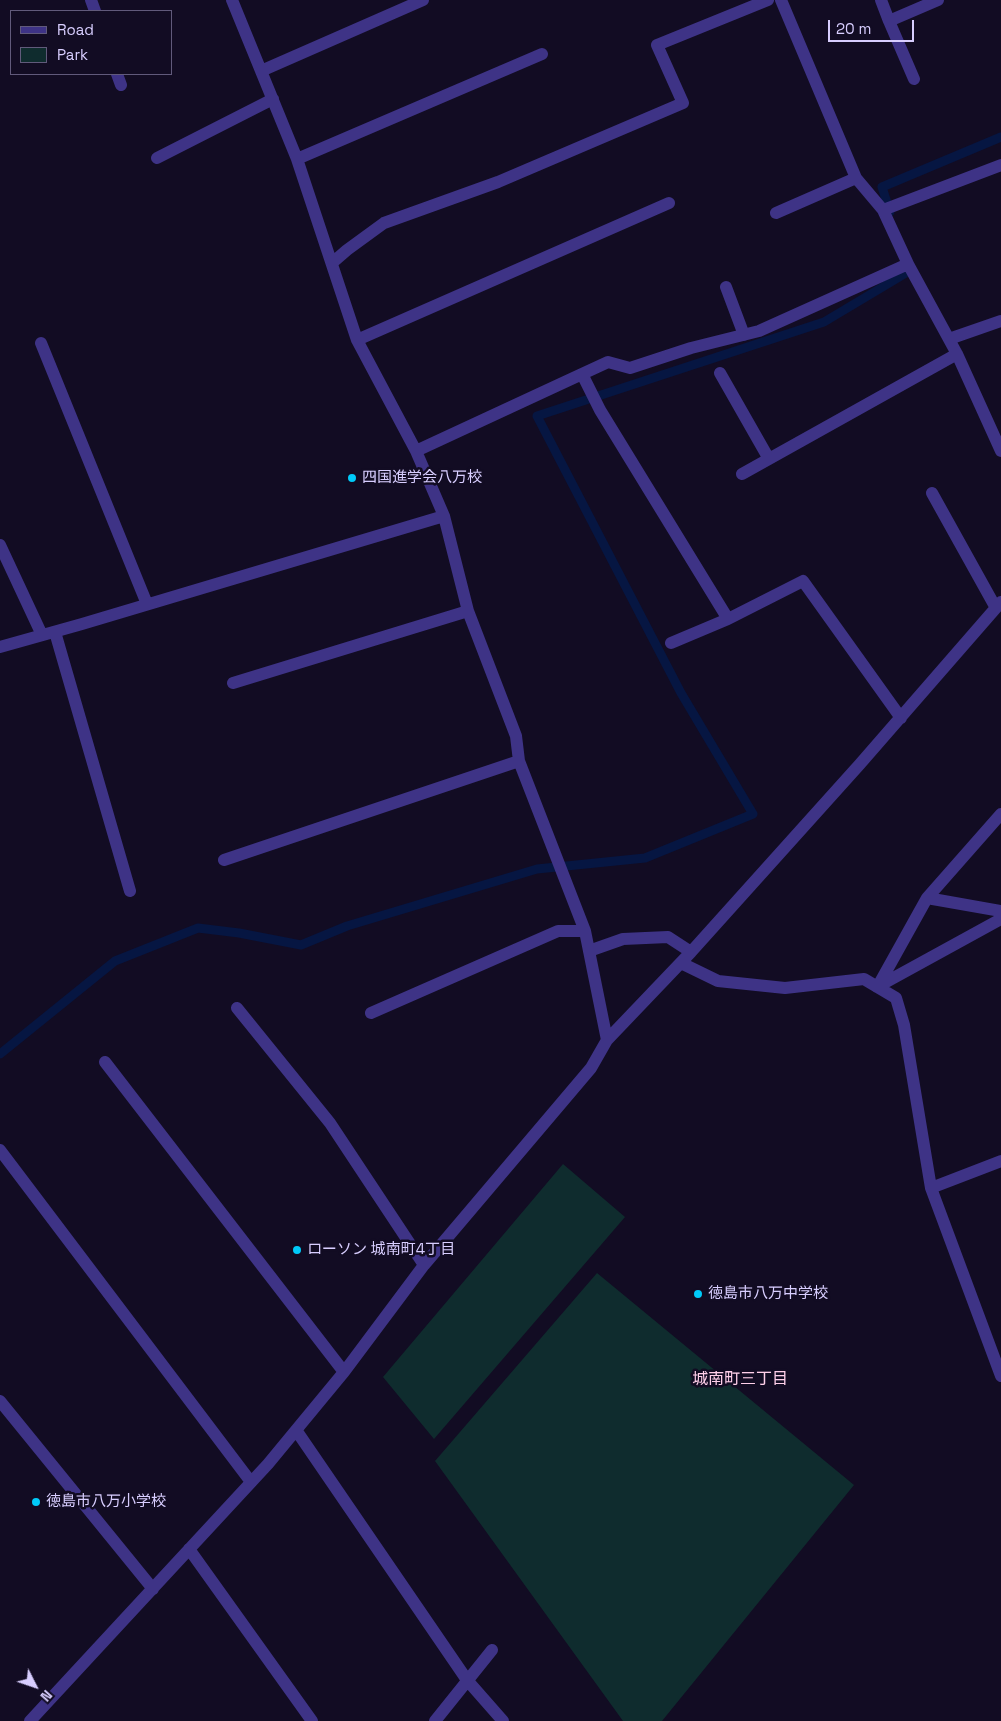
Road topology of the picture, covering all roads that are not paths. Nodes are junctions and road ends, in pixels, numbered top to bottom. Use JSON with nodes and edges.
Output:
{"nodes":[{"id":1,"x":232,"y":0,"type":"edge"},
{"id":2,"x":768,"y":0,"type":"edge"},
{"id":3,"x":782,"y":0,"type":"edge"},
{"id":4,"x":881,"y":0,"type":"edge"},
{"id":5,"x":938,"y":0,"type":"edge"},
{"id":6,"x":418,"y":1,"type":"edge"},
{"id":7,"x":889,"y":21,"type":"junction"},
{"id":8,"x":542,"y":54,"type":"dead end"},
{"id":9,"x":261,"y":71,"type":"junction"},
{"id":10,"x":914,"y":79,"type":"dead end"},
{"id":11,"x":273,"y":99,"type":"junction"},
{"id":12,"x":157,"y":158,"type":"dead end"},
{"id":13,"x":297,"y":159,"type":"junction"},
{"id":14,"x":1001,"y":165,"type":"edge"},
{"id":15,"x":856,"y":178,"type":"junction"},
{"id":16,"x":669,"y":203,"type":"dead end"},
{"id":17,"x":883,"y":210,"type":"junction"},
{"id":18,"x":776,"y":213,"type":"dead end"},
{"id":19,"x":332,"y":264,"type":"junction"},
{"id":20,"x":908,"y":264,"type":"junction"},
{"id":21,"x":726,"y":287,"type":"dead end"},
{"id":22,"x":1001,"y":321,"type":"edge"},
{"id":23,"x":744,"y":335,"type":"junction"},
{"id":24,"x":949,"y":339,"type":"junction"},
{"id":25,"x":357,"y":340,"type":"junction"},
{"id":26,"x":41,"y":343,"type":"dead end"},
{"id":27,"x":957,"y":354,"type":"junction"},
{"id":28,"x":720,"y":373,"type":"dead end"},
{"id":29,"x":582,"y":374,"type":"junction"},
{"id":30,"x":416,"y":451,"type":"junction"},
{"id":31,"x":1001,"y":451,"type":"edge"},
{"id":32,"x":769,"y":459,"type":"junction"},
{"id":33,"x":742,"y":474,"type":"dead end"},
{"id":34,"x":932,"y":493,"type":"dead end"},
{"id":35,"x":444,"y":516,"type":"junction"},
{"id":36,"x":0,"y":545,"type":"edge"},
{"id":37,"x":148,"y":604,"type":"junction"},
{"id":38,"x":999,"y":605,"type":"edge"},
{"id":39,"x":468,"y":611,"type":"junction"},
{"id":40,"x":728,"y":619,"type":"junction"},
{"id":41,"x":56,"y":632,"type":"junction"},
{"id":42,"x":42,"y":635,"type":"junction"},
{"id":43,"x":671,"y":643,"type":"dead end"},
{"id":44,"x":0,"y":647,"type":"edge"},
{"id":45,"x":233,"y":683,"type":"dead end"},
{"id":46,"x":901,"y":718,"type":"junction"},
{"id":47,"x":519,"y":761,"type":"junction"},
{"id":48,"x":1001,"y":814,"type":"edge"},
{"id":49,"x":224,"y":860,"type":"dead end"},
{"id":50,"x":130,"y":891,"type":"dead end"},
{"id":51,"x":927,"y":898,"type":"junction"},
{"id":52,"x":1001,"y":911,"type":"edge"},
{"id":53,"x":1001,"y":919,"type":"edge"},
{"id":54,"x":585,"y":931,"type":"junction"},
{"id":55,"x":589,"y":951,"type":"junction"},
{"id":56,"x":692,"y":952,"type":"junction"},
{"id":57,"x":681,"y":963,"type":"junction"},
{"id":58,"x":877,"y":987,"type":"junction"},
{"id":59,"x":237,"y":1008,"type":"dead end"},
{"id":60,"x":371,"y":1012,"type":"dead end"},
{"id":61,"x":607,"y":1040,"type":"junction"},
{"id":62,"x":105,"y":1062,"type":"dead end"},
{"id":63,"x":0,"y":1150,"type":"edge"},
{"id":64,"x":1001,"y":1161,"type":"edge"},
{"id":65,"x":931,"y":1188,"type":"junction"},
{"id":66,"x":424,"y":1265,"type":"junction"},
{"id":67,"x":344,"y":1372,"type":"junction"},
{"id":68,"x":1001,"y":1376,"type":"edge"},
{"id":69,"x":0,"y":1401,"type":"edge"},
{"id":70,"x":296,"y":1430,"type":"junction"},
{"id":71,"x":251,"y":1482,"type":"junction"},
{"id":72,"x":189,"y":1549,"type":"junction"},
{"id":73,"x":153,"y":1589,"type":"junction"},
{"id":74,"x":492,"y":1650,"type":"dead end"},
{"id":75,"x":467,"y":1680,"type":"junction"},
{"id":76,"x":30,"y":1721,"type":"edge"},
{"id":77,"x":312,"y":1721,"type":"edge"},
{"id":78,"x":436,"y":1721,"type":"edge"},
{"id":79,"x":503,"y":1721,"type":"edge"}],
"edges":[{"from":1,"to":9,"type":"street"},
{"from":2,"to":19,"type":"street"},
{"from":3,"to":15,"type":"street"},
{"from":4,"to":7,"type":"street"},
{"from":5,"to":7,"type":"street"},
{"from":6,"to":9,"type":"street"},
{"from":7,"to":10,"type":"street"},
{"from":8,"to":13,"type":"street"},
{"from":9,"to":11,"type":"street"},
{"from":11,"to":12,"type":"street"},
{"from":11,"to":13,"type":"street"},
{"from":13,"to":19,"type":"street"},
{"from":14,"to":17,"type":"street"},
{"from":15,"to":17,"type":"street"},
{"from":15,"to":18,"type":"street"},
{"from":16,"to":25,"type":"street"},
{"from":17,"to":20,"type":"street"},
{"from":19,"to":25,"type":"street"},
{"from":20,"to":23,"type":"street"},
{"from":20,"to":24,"type":"street"},
{"from":21,"to":23,"type":"street"},
{"from":22,"to":24,"type":"street"},
{"from":23,"to":29,"type":"street"},
{"from":24,"to":27,"type":"street"},
{"from":25,"to":30,"type":"street"},
{"from":26,"to":37,"type":"street"},
{"from":27,"to":31,"type":"street"},
{"from":27,"to":32,"type":"street"},
{"from":28,"to":32,"type":"street"},
{"from":29,"to":30,"type":"street"},
{"from":29,"to":40,"type":"street"},
{"from":30,"to":35,"type":"street"},
{"from":32,"to":33,"type":"street"},
{"from":34,"to":38,"type":"street"},
{"from":35,"to":37,"type":"street"},
{"from":35,"to":39,"type":"street"},
{"from":36,"to":42,"type":"street"},
{"from":37,"to":41,"type":"street"},
{"from":38,"to":46,"type":"street"},
{"from":39,"to":45,"type":"street"},
{"from":39,"to":47,"type":"street"},
{"from":40,"to":43,"type":"street"},
{"from":40,"to":46,"type":"street"},
{"from":41,"to":42,"type":"street"},
{"from":41,"to":50,"type":"street"},
{"from":42,"to":44,"type":"street"},
{"from":46,"to":56,"type":"street"},
{"from":47,"to":49,"type":"street"},
{"from":47,"to":54,"type":"street"},
{"from":48,"to":51,"type":"street"},
{"from":51,"to":52,"type":"street"},
{"from":51,"to":58,"type":"street"},
{"from":53,"to":58,"type":"street"},
{"from":54,"to":55,"type":"street"},
{"from":54,"to":60,"type":"street"},
{"from":55,"to":56,"type":"street"},
{"from":55,"to":61,"type":"street"},
{"from":56,"to":57,"type":"street"},
{"from":57,"to":58,"type":"street"},
{"from":57,"to":61,"type":"street"},
{"from":58,"to":65,"type":"street"},
{"from":59,"to":66,"type":"street"},
{"from":61,"to":66,"type":"street"},
{"from":62,"to":67,"type":"street"},
{"from":63,"to":71,"type":"street"},
{"from":64,"to":65,"type":"street"},
{"from":65,"to":68,"type":"street"},
{"from":66,"to":67,"type":"street"},
{"from":67,"to":70,"type":"street"},
{"from":69,"to":73,"type":"street"},
{"from":70,"to":71,"type":"street"},
{"from":70,"to":75,"type":"street"},
{"from":71,"to":72,"type":"street"},
{"from":72,"to":73,"type":"street"},
{"from":72,"to":77,"type":"street"},
{"from":73,"to":76,"type":"street"},
{"from":74,"to":75,"type":"street"},
{"from":75,"to":78,"type":"street"},
{"from":75,"to":79,"type":"street"}]}
